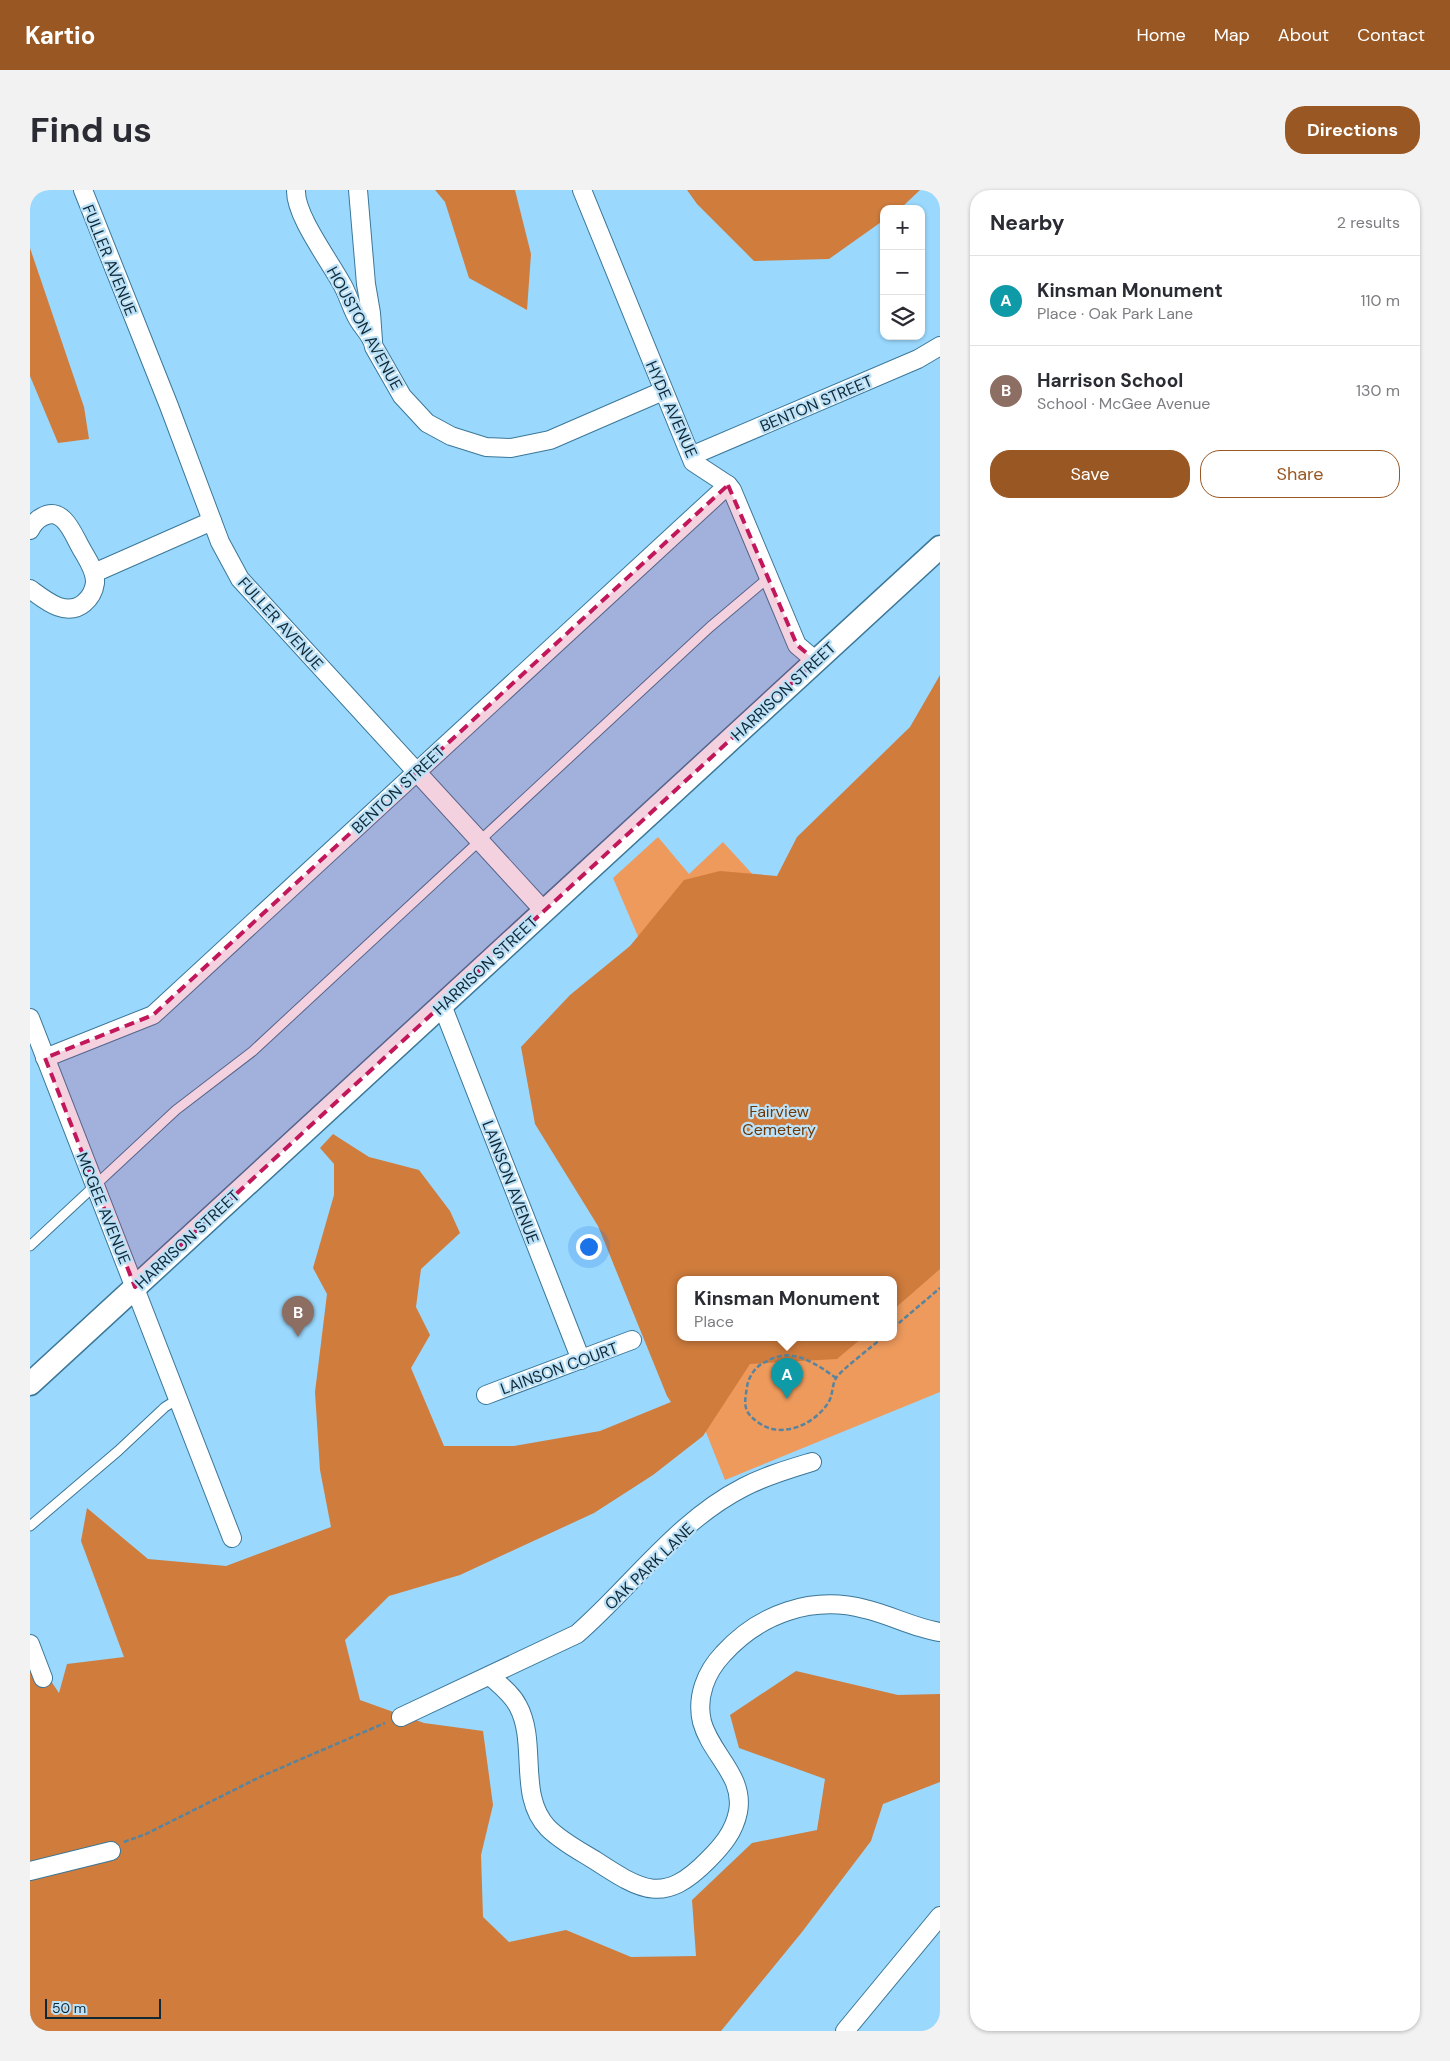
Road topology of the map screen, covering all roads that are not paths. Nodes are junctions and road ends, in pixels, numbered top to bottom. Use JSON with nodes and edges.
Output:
{"nodes":[{"id":1,"x":82,"y":190,"type":"edge"},
{"id":2,"x":296,"y":190,"type":"edge"},
{"id":3,"x":358,"y":190,"type":"edge"},
{"id":4,"x":582,"y":190,"type":"edge"},
{"id":5,"x":373,"y":342,"type":"junction"},
{"id":6,"x":940,"y":346,"type":"edge"},
{"id":7,"x":663,"y":391,"type":"junction"},
{"id":8,"x":691,"y":456,"type":"junction"},
{"id":9,"x":728,"y":485,"type":"junction"},
{"id":10,"x":212,"y":521,"type":"junction"},
{"id":11,"x":30,"y":530,"type":"edge"},
{"id":12,"x":940,"y":547,"type":"edge"},
{"id":13,"x":94,"y":573,"type":"junction"},
{"id":14,"x":768,"y":578,"type":"junction"},
{"id":15,"x":30,"y":589,"type":"edge"},
{"id":16,"x":816,"y":661,"type":"junction"},
{"id":17,"x":416,"y":772,"type":"junction"},
{"id":18,"x":479,"y":841,"type":"junction"},
{"id":19,"x":544,"y":911,"type":"junction"},
{"id":20,"x":442,"y":1005,"type":"junction"},
{"id":21,"x":30,"y":1018,"type":"edge"},
{"id":22,"x":45,"y":1058,"type":"junction"},
{"id":23,"x":94,"y":1184,"type":"junction"},
{"id":24,"x":30,"y":1246,"type":"edge"},
{"id":25,"x":135,"y":1287,"type":"junction"},
{"id":26,"x":632,"y":1340,"type":"dead end"},
{"id":27,"x":581,"y":1360,"type":"junction"},
{"id":28,"x":30,"y":1384,"type":"edge"},
{"id":29,"x":486,"y":1395,"type":"dead end"},
{"id":30,"x":178,"y":1399,"type":"junction"},
{"id":31,"x":812,"y":1462,"type":"dead end"},
{"id":32,"x":30,"y":1526,"type":"edge"},
{"id":33,"x":232,"y":1538,"type":"dead end"},
{"id":34,"x":940,"y":1632,"type":"edge"},
{"id":35,"x":30,"y":1644,"type":"edge"},
{"id":36,"x":490,"y":1676,"type":"junction"},
{"id":37,"x":43,"y":1678,"type":"dead end"},
{"id":38,"x":401,"y":1717,"type":"road end"},
{"id":39,"x":111,"y":1851,"type":"road end"},
{"id":40,"x":30,"y":1872,"type":"edge"},
{"id":41,"x":940,"y":1916,"type":"edge"},
{"id":42,"x":845,"y":2031,"type":"edge"}],
"edges":[{"from":1,"to":10,"type":"street","name":"FULLER AVENUE"},
{"from":2,"to":5,"type":"street","name":"HOUSTON AVENUE"},
{"from":3,"to":5,"type":"street"},
{"from":4,"to":7,"type":"street","name":"HYDE AVENUE"},
{"from":5,"to":7,"type":"street","name":"HOUSTON AVENUE"},
{"from":6,"to":8,"type":"street","name":"BENTON STREET"},
{"from":7,"to":8,"type":"street","name":"HYDE AVENUE"},
{"from":8,"to":9,"type":"street","name":"HYDE AVENUE"},
{"from":9,"to":14,"type":"street"},
{"from":9,"to":17,"type":"street","name":"BENTON STREET"},
{"from":10,"to":13,"type":"street"},
{"from":10,"to":17,"type":"street","name":"FULLER AVENUE"},
{"from":11,"to":13,"type":"street"},
{"from":12,"to":16,"type":"street","name":"HARRISON STREET"},
{"from":13,"to":15,"type":"street"},
{"from":14,"to":16,"type":"street"},
{"from":14,"to":18,"type":"lane"},
{"from":16,"to":19,"type":"street","name":"HARRISON STREET"},
{"from":17,"to":18,"type":"street","name":"FULLER AVENUE"},
{"from":17,"to":22,"type":"street","name":"BENTON STREET"},
{"from":18,"to":19,"type":"street","name":"FULLER AVENUE"},
{"from":18,"to":23,"type":"lane"},
{"from":19,"to":20,"type":"street","name":"HARRISON STREET"},
{"from":20,"to":25,"type":"street","name":"HARRISON STREET"},
{"from":20,"to":27,"type":"street","name":"LAINSON AVENUE"},
{"from":21,"to":22,"type":"street","name":"MCGEE AVENUE"},
{"from":22,"to":23,"type":"street","name":"MCGEE AVENUE"},
{"from":23,"to":24,"type":"lane"},
{"from":23,"to":25,"type":"street","name":"MCGEE AVENUE"},
{"from":25,"to":28,"type":"street","name":"HARRISON STREET"},
{"from":25,"to":30,"type":"street","name":"MCGEE AVENUE"},
{"from":26,"to":27,"type":"street","name":"LAINSON COURT"},
{"from":27,"to":29,"type":"street","name":"LAINSON COURT"},
{"from":30,"to":32,"type":"lane"},
{"from":30,"to":33,"type":"street","name":"MCGEE AVENUE"},
{"from":31,"to":36,"type":"street","name":"OAK PARK LANE"},
{"from":34,"to":36,"type":"street"},
{"from":35,"to":37,"type":"street"},
{"from":36,"to":38,"type":"street","name":"OAK PARK LANE"},
{"from":39,"to":40,"type":"street"},
{"from":41,"to":42,"type":"street"}]}
